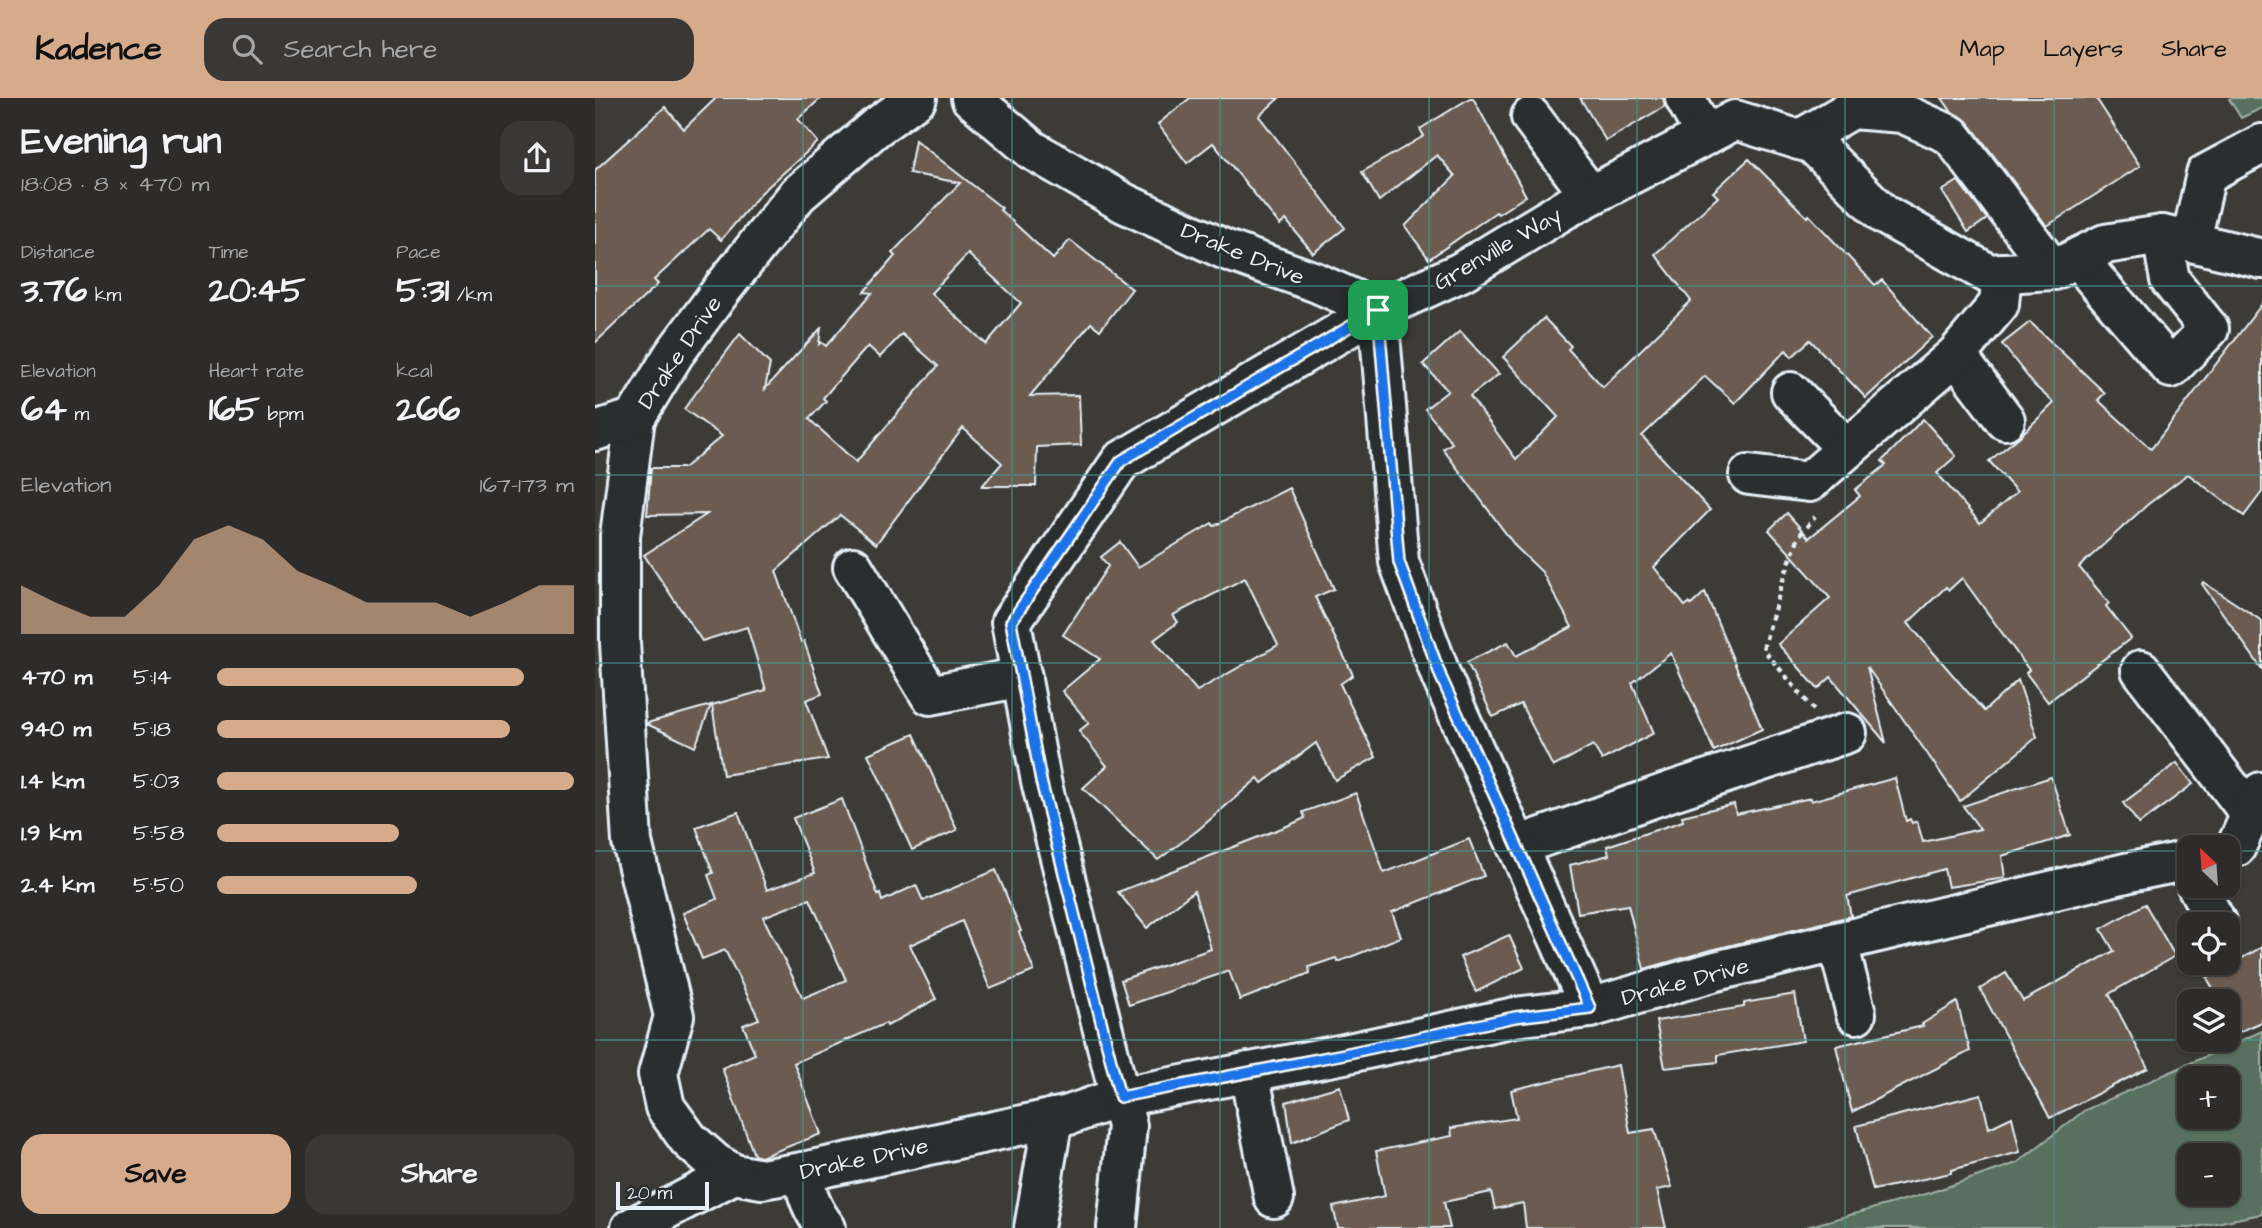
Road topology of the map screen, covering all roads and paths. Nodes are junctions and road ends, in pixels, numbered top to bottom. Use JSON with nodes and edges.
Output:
{"nodes":[{"id":1,"x":917,"y":98,"type":"edge"},
{"id":2,"x":971,"y":98,"type":"edge"},
{"id":3,"x":1685,"y":98,"type":"edge"},
{"id":4,"x":1531,"y":117,"type":"dead end"},
{"id":5,"x":1705,"y":135,"type":"junction"},
{"id":6,"x":1799,"y":140,"type":"junction"},
{"id":7,"x":2262,"y":144,"type":"edge"},
{"id":8,"x":1590,"y":195,"type":"junction"},
{"id":9,"x":2176,"y":238,"type":"junction"},
{"id":10,"x":2262,"y":260,"type":"edge"},
{"id":11,"x":2067,"y":263,"type":"junction"},
{"id":12,"x":2002,"y":273,"type":"junction"},
{"id":13,"x":1378,"y":310,"type":"junction"},
{"id":14,"x":1956,"y":355,"type":"junction"},
{"id":15,"x":1790,"y":392,"type":"dead end"},
{"id":16,"x":635,"y":418,"type":"junction"},
{"id":17,"x":2005,"y":420,"type":"dead end"},
{"id":18,"x":595,"y":431,"type":"edge"},
{"id":19,"x":1847,"y":449,"type":"junction"},
{"id":20,"x":1749,"y":475,"type":"dead end"},
{"id":21,"x":1809,"y":482,"type":"junction"},
{"id":22,"x":853,"y":567,"type":"dead end"},
{"id":23,"x":2141,"y":670,"type":"dead end"},
{"id":24,"x":1022,"y":677,"type":"junction"},
{"id":25,"x":1847,"y":733,"type":"dead end"},
{"id":26,"x":1804,"y":748,"type":"junction"},
{"id":27,"x":2248,"y":829,"type":"edge"},
{"id":28,"x":1517,"y":846,"type":"junction"},
{"id":29,"x":2177,"y":870,"type":"edge"},
{"id":30,"x":1838,"y":943,"type":"junction"},
{"id":31,"x":1590,"y":1008,"type":"junction"},
{"id":32,"x":1856,"y":1014,"type":"dead end"},
{"id":33,"x":1249,"y":1072,"type":"junction"},
{"id":34,"x":1120,"y":1097,"type":"junction"},
{"id":35,"x":1053,"y":1118,"type":"junction"},
{"id":36,"x":803,"y":1172,"type":"junction"},
{"id":37,"x":734,"y":1174,"type":"junction"},
{"id":38,"x":1274,"y":1198,"type":"dead end"},
{"id":39,"x":654,"y":1223,"type":"edge"},
{"id":40,"x":826,"y":1228,"type":"edge"},
{"id":41,"x":1034,"y":1228,"type":"edge"},
{"id":42,"x":1117,"y":1228,"type":"edge"}],
"edges":[{"from":1,"to":16,"type":"lane","name":"Drake Drive"},
{"from":2,"to":13,"type":"lane","name":"Drake Drive"},
{"from":3,"to":5,"type":"lane"},
{"from":4,"to":8,"type":"lane"},
{"from":5,"to":6,"type":"lane","name":"Grenville Way"},
{"from":5,"to":8,"type":"lane","name":"Grenville Way"},
{"from":6,"to":11,"type":"lane"},
{"from":6,"to":12,"type":"lane","name":"Grenville Way"},
{"from":7,"to":9,"type":"lane"},
{"from":8,"to":13,"type":"lane","name":"Grenville Way"},
{"from":9,"to":10,"type":"lane"},
{"from":9,"to":11,"type":"lane"},
{"from":9,"to":11,"type":"lane"},
{"from":11,"to":12,"type":"lane"},
{"from":12,"to":14,"type":"lane"},
{"from":13,"to":24,"type":"lane","name":"Grenville Way"},
{"from":13,"to":28,"type":"lane"},
{"from":14,"to":17,"type":"lane"},
{"from":14,"to":19,"type":"lane"},
{"from":15,"to":19,"type":"lane"},
{"from":16,"to":18,"type":"lane"},
{"from":16,"to":37,"type":"lane","name":"Drake Drive"},
{"from":19,"to":21,"type":"lane"},
{"from":20,"to":21,"type":"lane"},
{"from":21,"to":26,"type":"path"},
{"from":22,"to":24,"type":"lane"},
{"from":23,"to":27,"type":"lane"},
{"from":24,"to":34,"type":"lane","name":"Grenville Way"},
{"from":25,"to":26,"type":"lane"},
{"from":26,"to":28,"type":"lane"},
{"from":28,"to":31,"type":"lane"},
{"from":29,"to":30,"type":"lane","name":"Drake Drive"},
{"from":30,"to":31,"type":"lane","name":"Drake Drive"},
{"from":30,"to":32,"type":"lane"},
{"from":31,"to":33,"type":"lane","name":"Drake Drive"},
{"from":33,"to":34,"type":"lane","name":"Drake Drive"},
{"from":33,"to":38,"type":"lane"},
{"from":34,"to":35,"type":"lane","name":"Drake Drive"},
{"from":34,"to":42,"type":"lane","name":"Grenville Way"},
{"from":35,"to":36,"type":"lane","name":"Drake Drive"},
{"from":35,"to":41,"type":"lane"},
{"from":36,"to":37,"type":"lane","name":"Drake Drive"},
{"from":36,"to":40,"type":"lane"},
{"from":37,"to":39,"type":"lane"}]}
